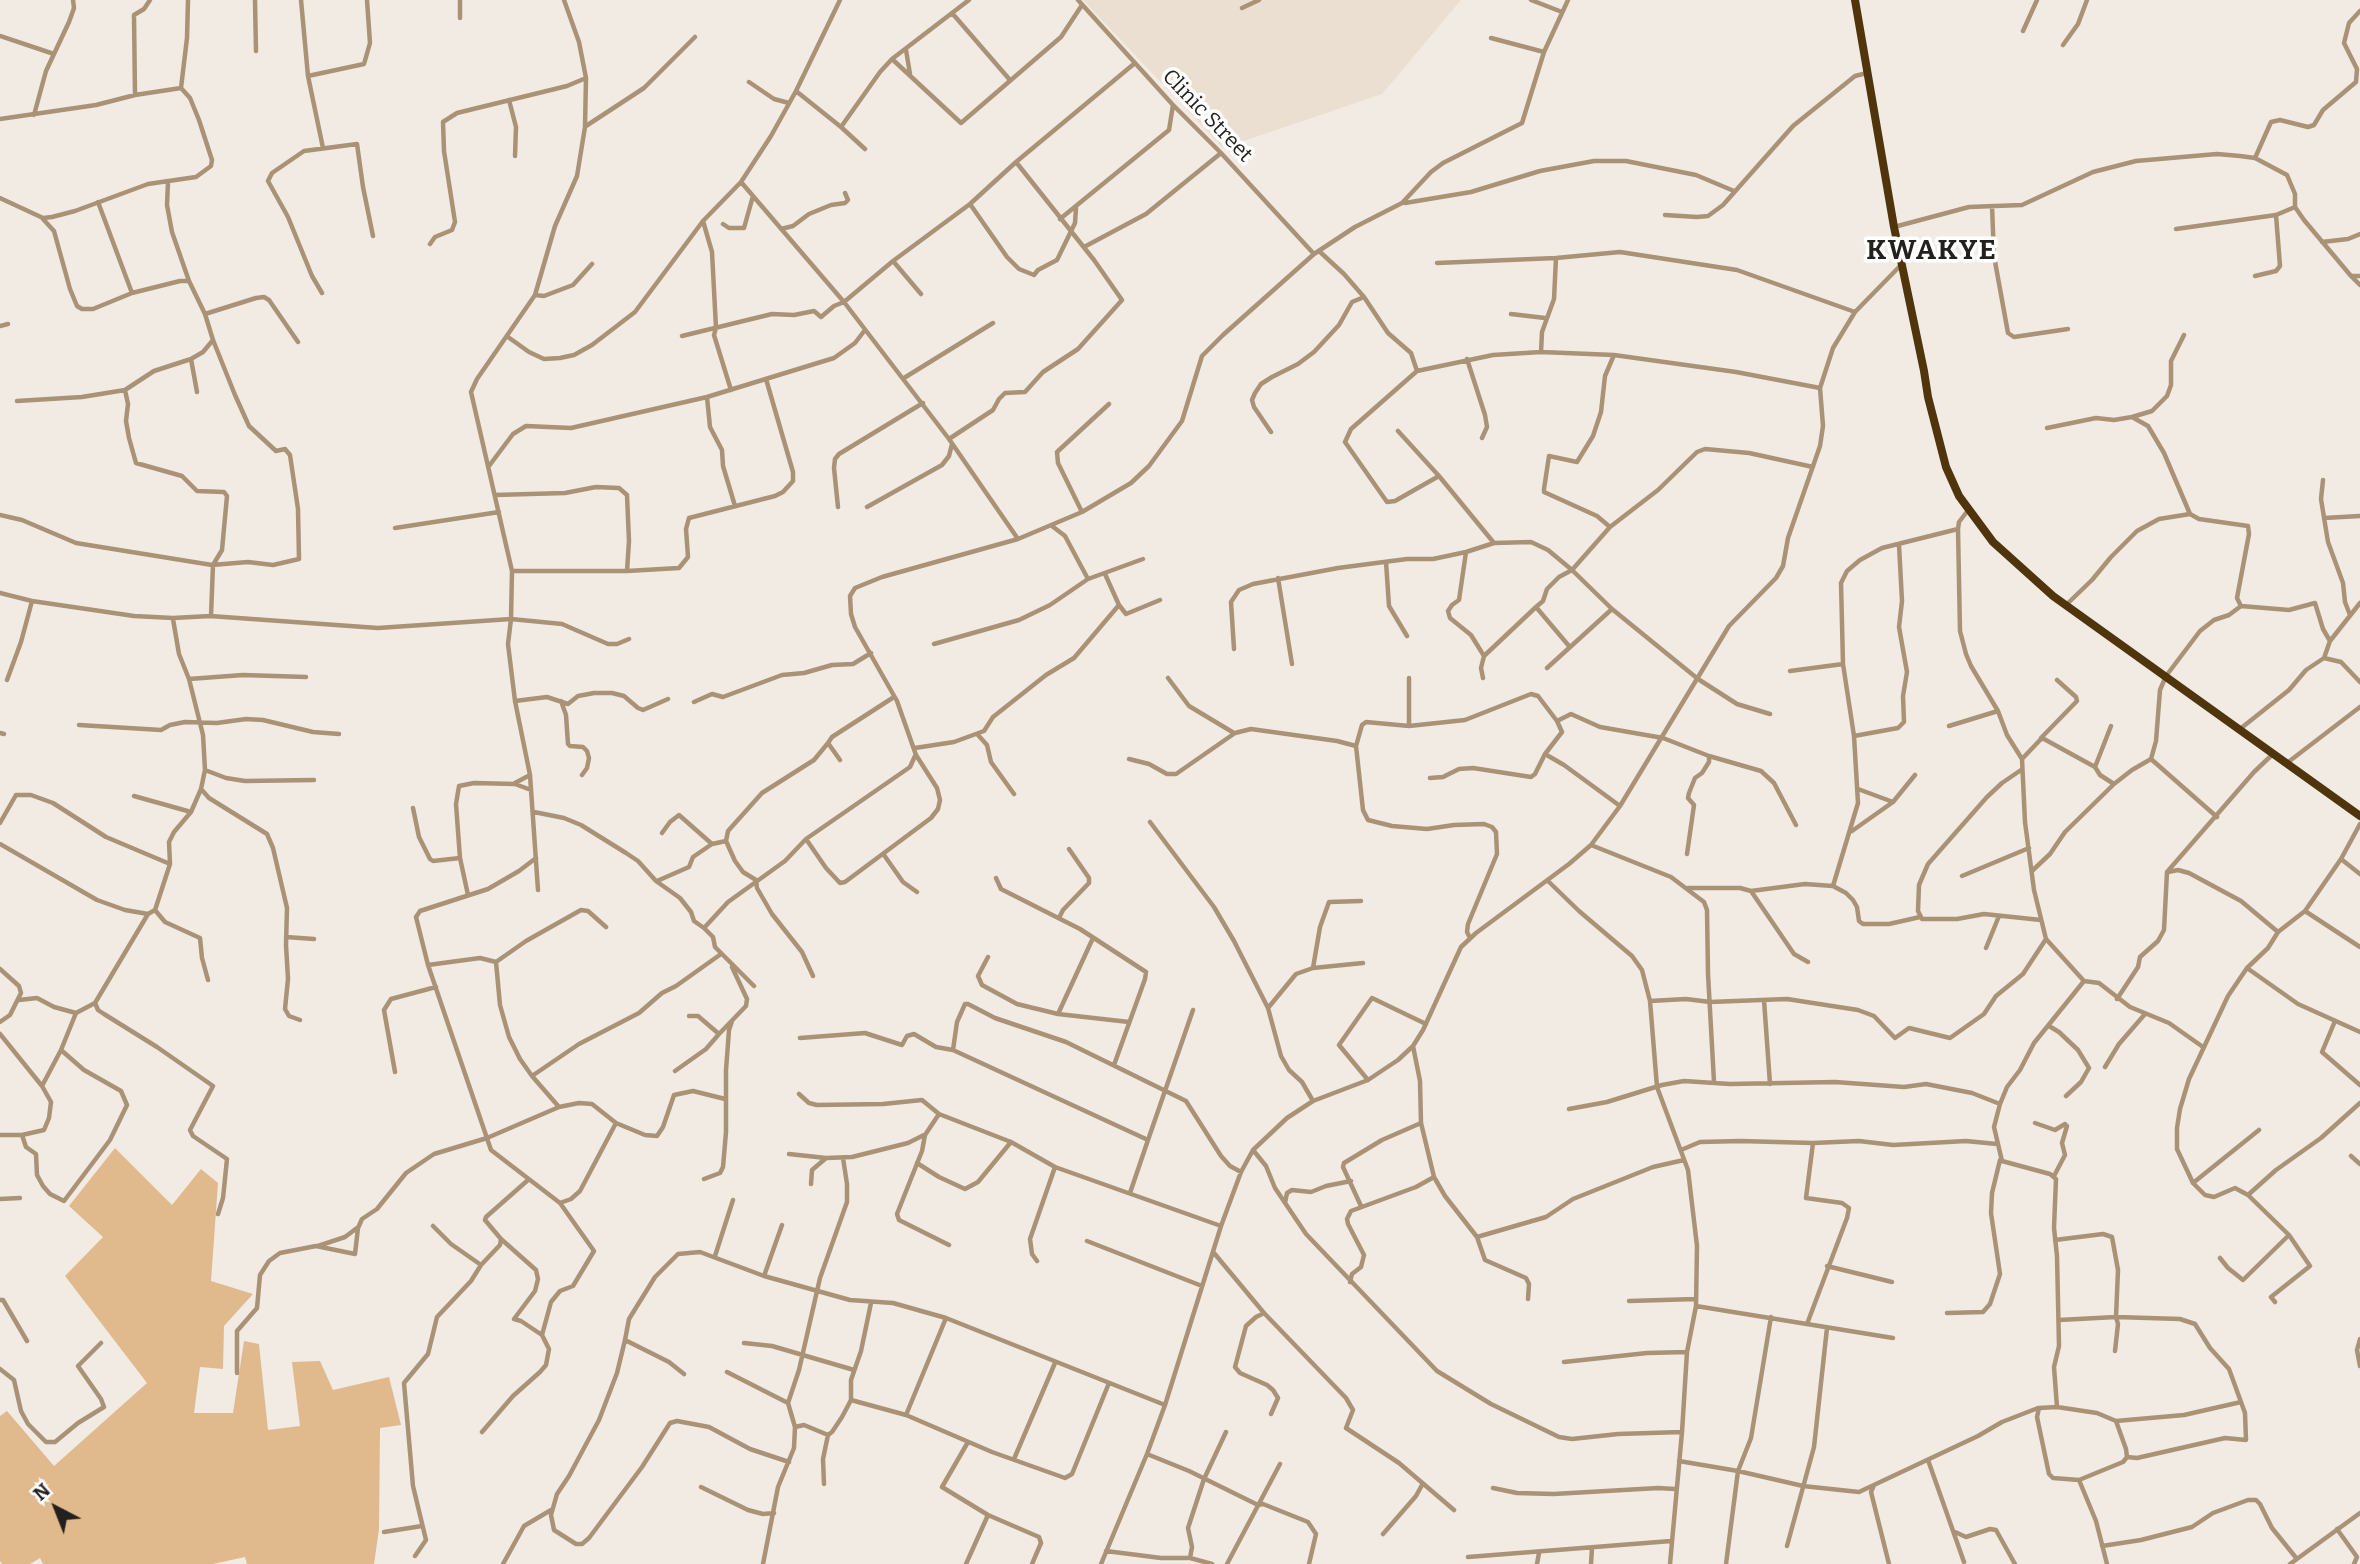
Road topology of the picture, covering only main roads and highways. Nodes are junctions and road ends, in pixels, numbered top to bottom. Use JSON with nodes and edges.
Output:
{"nodes":[{"id":1,"x":1855,"y":0,"type":"edge"},
{"id":2,"x":2358,"y":813,"type":"edge"}],
"edges":[{"from":1,"to":2,"type":"highway"}]}
